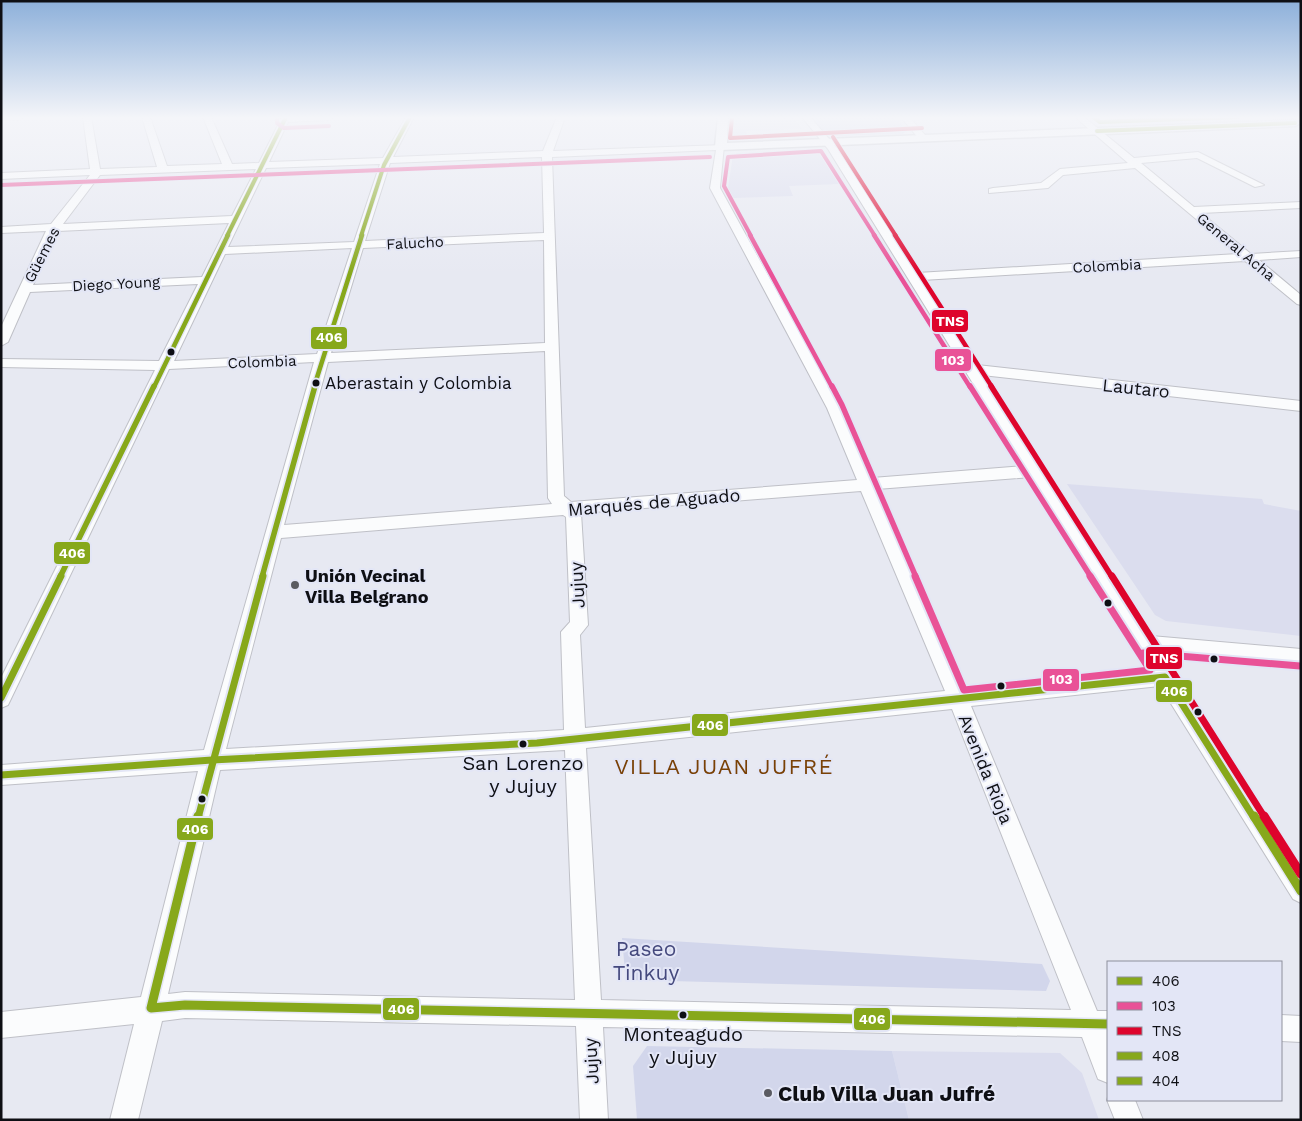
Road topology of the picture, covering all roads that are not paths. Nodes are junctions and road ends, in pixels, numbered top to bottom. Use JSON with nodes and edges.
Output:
{"nodes":[{"id":1,"x":155,"y":169,"type":"edge"},
{"id":2,"x":262,"y":169,"type":"edge"},
{"id":3,"x":384,"y":169,"type":"edge"},
{"id":4,"x":547,"y":169,"type":"edge"},
{"id":5,"x":718,"y":169,"type":"edge"},
{"id":6,"x":844,"y":169,"type":"edge"},
{"id":7,"x":1082,"y":169,"type":"edge"},
{"id":8,"x":1143,"y":169,"type":"edge"},
{"id":9,"x":1227,"y":169,"type":"edge"},
{"id":10,"x":95,"y":172,"type":"junction"},
{"id":11,"x":1,"y":176,"type":"edge"},
{"id":12,"x":1259,"y":185,"type":"dead end"},
{"id":13,"x":993,"y":191,"type":"dead end"},
{"id":14,"x":1301,"y":205,"type":"edge"},
{"id":15,"x":1192,"y":210,"type":"junction"},
{"id":16,"x":237,"y":218,"type":"junction"},
{"id":17,"x":56,"y":226,"type":"junction"},
{"id":18,"x":1,"y":230,"type":"edge"},
{"id":19,"x":549,"y":236,"type":"junction"},
{"id":20,"x":359,"y":245,"type":"junction"},
{"id":21,"x":221,"y":251,"type":"junction"},
{"id":22,"x":1301,"y":254,"type":"edge"},
{"id":23,"x":1249,"y":258,"type":"junction"},
{"id":24,"x":913,"y":276,"type":"junction"},
{"id":25,"x":207,"y":280,"type":"junction"},
{"id":26,"x":25,"y":289,"type":"junction"},
{"id":27,"x":1301,"y":301,"type":"edge"},
{"id":28,"x":1,"y":342,"type":"edge"},
{"id":29,"x":552,"y":347,"type":"junction"},
{"id":30,"x":322,"y":359,"type":"junction"},
{"id":31,"x":1,"y":362,"type":"edge"},
{"id":32,"x":164,"y":366,"type":"junction"},
{"id":33,"x":971,"y":369,"type":"junction"},
{"id":34,"x":1301,"y":406,"type":"edge"},
{"id":35,"x":1036,"y":470,"type":"junction"},
{"id":36,"x":868,"y":484,"type":"junction"},
{"id":37,"x":567,"y":509,"type":"junction"},
{"id":38,"x":273,"y":532,"type":"junction"},
{"id":39,"x":1144,"y":644,"type":"junction"},
{"id":40,"x":1301,"y":657,"type":"edge"},
{"id":41,"x":1165,"y":677,"type":"junction"},
{"id":42,"x":1,"y":698,"type":"edge"},
{"id":43,"x":958,"y":699,"type":"junction"},
{"id":44,"x":576,"y":739,"type":"junction"},
{"id":45,"x":212,"y":760,"type":"junction"},
{"id":46,"x":1,"y":775,"type":"edge"},
{"id":47,"x":1301,"y":891,"type":"edge"},
{"id":48,"x":151,"y":1008,"type":"junction"},
{"id":49,"x":589,"y":1013,"type":"junction"},
{"id":50,"x":1099,"y":1024,"type":"edge"},
{"id":51,"x":1,"y":1025,"type":"edge"},
{"id":52,"x":1282,"y":1028,"type":"edge"},
{"id":53,"x":1301,"y":1028,"type":"edge"},
{"id":54,"x":1107,"y":1064,"type":"edge"},
{"id":55,"x":1121,"y":1101,"type":"edge"},
{"id":56,"x":124,"y":1120,"type":"edge"},
{"id":57,"x":594,"y":1120,"type":"edge"},
{"id":58,"x":1129,"y":1120,"type":"edge"}],
"edges":[{"from":1,"to":10,"type":"street"},
{"from":2,"to":16,"type":"street"},
{"from":3,"to":20,"type":"street"},
{"from":4,"to":19,"type":"street","name":"Jujuy"},
{"from":5,"to":36,"type":"street","name":"Avenida Rioja"},
{"from":6,"to":24,"type":"street"},
{"from":7,"to":13,"type":"street"},
{"from":8,"to":15,"type":"street","name":"General Acha"},
{"from":9,"to":12,"type":"street"},
{"from":10,"to":11,"type":"street"},
{"from":10,"to":17,"type":"street","name":"Güemes"},
{"from":14,"to":15,"type":"street"},
{"from":15,"to":23,"type":"street","name":"General Acha"},
{"from":16,"to":17,"type":"street"},
{"from":16,"to":21,"type":"street"},
{"from":17,"to":18,"type":"street"},
{"from":17,"to":26,"type":"street","name":"Güemes"},
{"from":19,"to":20,"type":"street","name":"Falucho"},
{"from":19,"to":29,"type":"street","name":"Jujuy"},
{"from":20,"to":21,"type":"street","name":"Falucho"},
{"from":20,"to":30,"type":"street"},
{"from":21,"to":25,"type":"street"},
{"from":22,"to":23,"type":"street","name":"Colombia"},
{"from":23,"to":24,"type":"street","name":"Colombia"},
{"from":23,"to":27,"type":"street","name":"General Acha"},
{"from":24,"to":33,"type":"street"},
{"from":25,"to":26,"type":"street","name":"Diego Young"},
{"from":25,"to":32,"type":"street"},
{"from":26,"to":28,"type":"street","name":"Güemes"},
{"from":29,"to":30,"type":"street","name":"Colombia"},
{"from":29,"to":37,"type":"street","name":"Jujuy"},
{"from":30,"to":32,"type":"street","name":"Colombia"},
{"from":30,"to":38,"type":"street"},
{"from":31,"to":32,"type":"street","name":"Colombia"},
{"from":32,"to":42,"type":"street"},
{"from":33,"to":34,"type":"street","name":"Lautaro"},
{"from":33,"to":35,"type":"street"},
{"from":35,"to":36,"type":"street","name":"Marqués de Aguado"},
{"from":35,"to":39,"type":"street"},
{"from":36,"to":37,"type":"street","name":"Marqués de Aguado"},
{"from":36,"to":43,"type":"street","name":"Avenida Rioja"},
{"from":37,"to":38,"type":"street","name":"Marqués de Aguado"},
{"from":37,"to":44,"type":"street","name":"Jujuy"},
{"from":38,"to":45,"type":"street"},
{"from":39,"to":40,"type":"street"},
{"from":39,"to":41,"type":"street"},
{"from":41,"to":43,"type":"street"},
{"from":41,"to":47,"type":"street"},
{"from":43,"to":44,"type":"street"},
{"from":43,"to":50,"type":"street","name":"Avenida Rioja"},
{"from":44,"to":45,"type":"street"},
{"from":44,"to":49,"type":"street","name":"Jujuy"},
{"from":45,"to":46,"type":"street"},
{"from":45,"to":48,"type":"street"},
{"from":48,"to":49,"type":"street"},
{"from":48,"to":51,"type":"street"},
{"from":48,"to":56,"type":"street"},
{"from":49,"to":50,"type":"street"},
{"from":49,"to":57,"type":"street","name":"Jujuy"},
{"from":50,"to":54,"type":"street","name":"Avenida Rioja"},
{"from":52,"to":53,"type":"street"},
{"from":55,"to":58,"type":"street"}]}
